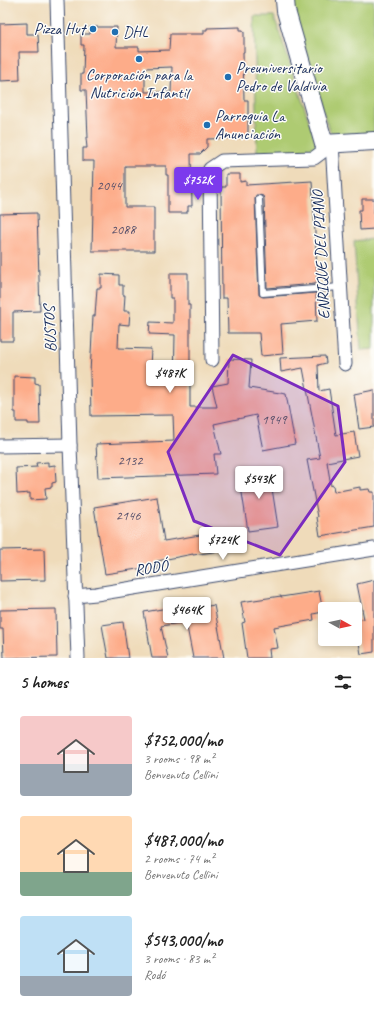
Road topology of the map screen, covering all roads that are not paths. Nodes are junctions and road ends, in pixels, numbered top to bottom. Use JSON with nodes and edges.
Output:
{"nodes":[{"id":1,"x":57,"y":0,"type":"edge"},
{"id":2,"x":285,"y":0,"type":"edge"},
{"id":3,"x":374,"y":141,"type":"edge"},
{"id":4,"x":328,"y":144,"type":"junction"},
{"id":5,"x":259,"y":199,"type":"dead end"},
{"id":6,"x":340,"y":287,"type":"junction"},
{"id":7,"x":212,"y":360,"type":"dead end"},
{"id":8,"x":344,"y":364,"type":"dead end"},
{"id":9,"x":70,"y":445,"type":"junction"},
{"id":10,"x":0,"y":446,"type":"edge"},
{"id":11,"x":374,"y":549,"type":"edge"},
{"id":12,"x":75,"y":596,"type":"junction"},
{"id":13,"x":78,"y":658,"type":"edge"}],
"edges":[{"from":1,"to":9,"type":"street","name":"BUSTOS"},
{"from":2,"to":4,"type":"street"},
{"from":3,"to":4,"type":"street"},
{"from":4,"to":6,"type":"street","name":"ENRIQUE DEL PIANO"},
{"from":4,"to":7,"type":"street"},
{"from":5,"to":6,"type":"lane"},
{"from":6,"to":8,"type":"street","name":"ENRIQUE DEL PIANO"},
{"from":9,"to":10,"type":"street"},
{"from":9,"to":12,"type":"street","name":"BUSTOS"},
{"from":11,"to":12,"type":"street","name":"RODÓ"},
{"from":12,"to":13,"type":"street","name":"BUSTOS"}]}
